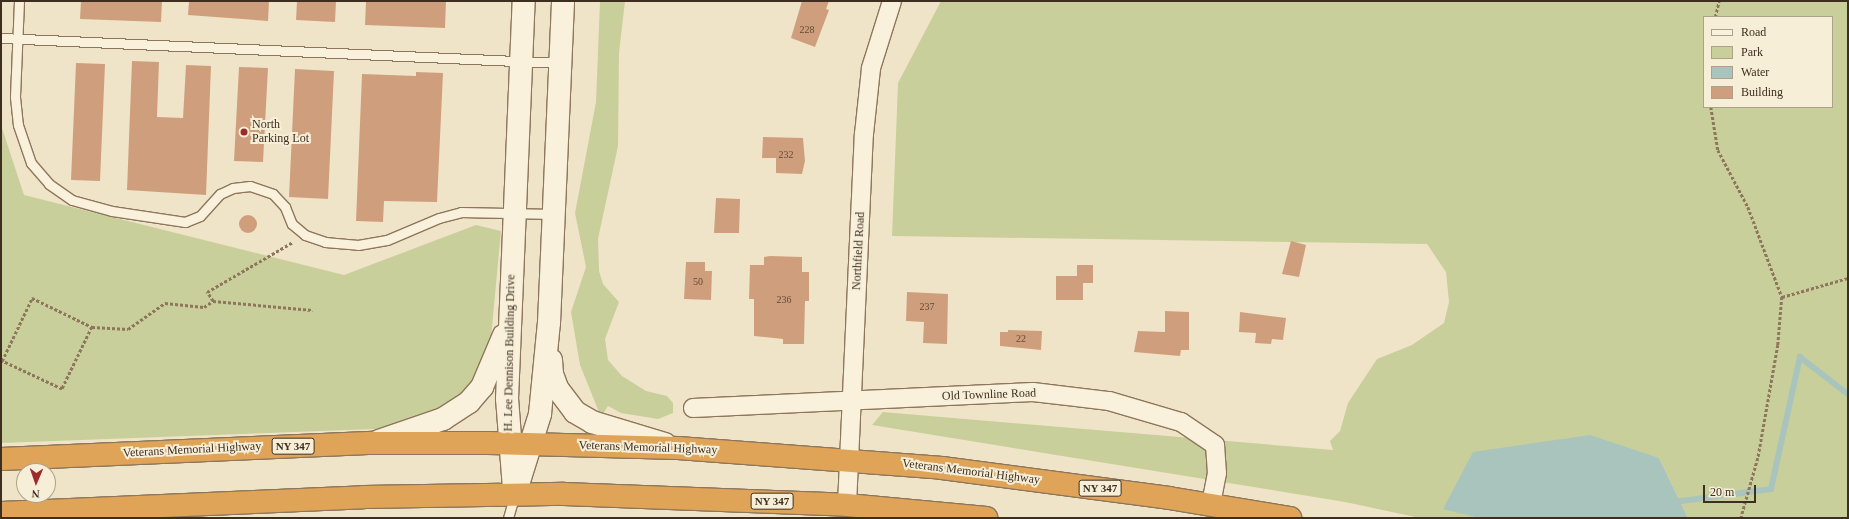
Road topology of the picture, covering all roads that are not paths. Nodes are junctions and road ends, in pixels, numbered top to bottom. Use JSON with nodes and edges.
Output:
{"nodes":[{"id":1,"x":19,"y":1,"type":"edge"},
{"id":2,"x":524,"y":1,"type":"edge"},
{"id":3,"x":563,"y":1,"type":"edge"},
{"id":4,"x":892,"y":1,"type":"edge"},
{"id":5,"x":1,"y":38,"type":"edge"},
{"id":6,"x":18,"y":39,"type":"junction"},
{"id":7,"x":521,"y":62,"type":"junction"},
{"id":8,"x":561,"y":63,"type":"junction"},
{"id":9,"x":515,"y":212,"type":"junction"},
{"id":10,"x":554,"y":214,"type":"junction"},
{"id":11,"x":510,"y":320,"type":"junction"},
{"id":12,"x":549,"y":323,"type":"junction"},
{"id":13,"x":852,"y":401,"type":"junction"},
{"id":14,"x":693,"y":408,"type":"dead end"},
{"id":15,"x":374,"y":443,"type":"junction"},
{"id":16,"x":509,"y":443,"type":"junction"},
{"id":17,"x":532,"y":444,"type":"junction"},
{"id":18,"x":678,"y":448,"type":"junction"},
{"id":19,"x":1,"y":459,"type":"edge"},
{"id":20,"x":850,"y":459,"type":"junction"},
{"id":21,"x":515,"y":494,"type":"junction"},
{"id":22,"x":847,"y":505,"type":"junction"},
{"id":23,"x":1211,"y":505,"type":"junction"},
{"id":24,"x":1,"y":513,"type":"edge"},
{"id":25,"x":508,"y":518,"type":"edge"},
{"id":26,"x":986,"y":518,"type":"edge"},
{"id":27,"x":1290,"y":518,"type":"edge"}],
"edges":[{"from":1,"to":6,"type":"lane"},
{"from":2,"to":7,"type":"street","name":"H. Lee Dennison Building Drive"},
{"from":3,"to":8,"type":"street"},
{"from":4,"to":13,"type":"street","name":"Northfield Road"},
{"from":5,"to":6,"type":"lane"},
{"from":6,"to":7,"type":"lane"},
{"from":6,"to":9,"type":"lane"},
{"from":7,"to":8,"type":"lane"},
{"from":7,"to":9,"type":"street","name":"H. Lee Dennison Building Drive"},
{"from":8,"to":10,"type":"street"},
{"from":9,"to":10,"type":"lane"},
{"from":9,"to":11,"type":"street","name":"H. Lee Dennison Building Drive"},
{"from":10,"to":12,"type":"street"},
{"from":11,"to":15,"type":"street"},
{"from":11,"to":16,"type":"street","name":"H. Lee Dennison Building Drive"},
{"from":12,"to":17,"type":"street"},
{"from":12,"to":18,"type":"street"},
{"from":13,"to":14,"type":"street","name":"Old Townline Road"},
{"from":13,"to":20,"type":"street","name":"Northfield Road"},
{"from":13,"to":23,"type":"street","name":"Old Townline Road"},
{"from":15,"to":16,"type":"highway","name":"Veterans Memorial Highway","number":"NY 347"},
{"from":15,"to":19,"type":"highway","name":"Veterans Memorial Highway","number":"NY 347"},
{"from":16,"to":17,"type":"highway","name":"Veterans Memorial Highway","number":"NY 347"},
{"from":16,"to":21,"type":"street","name":"H. Lee Dennison Building Drive"},
{"from":17,"to":18,"type":"highway","name":"Veterans Memorial Highway","number":"NY 347"},
{"from":17,"to":21,"type":"street"},
{"from":18,"to":20,"type":"highway","name":"Veterans Memorial Highway","number":"NY 347"},
{"from":20,"to":22,"type":"street","name":"Northfield Road"},
{"from":20,"to":23,"type":"highway","name":"Veterans Memorial Highway","number":"NY 347"},
{"from":21,"to":22,"type":"highway","number":"NY 347"},
{"from":21,"to":24,"type":"highway","number":"NY 347"},
{"from":21,"to":25,"type":"lane"},
{"from":22,"to":26,"type":"highway","number":"NY 347"},
{"from":23,"to":27,"type":"highway","name":"Veterans Memorial Highway","number":"NY 347"}]}
